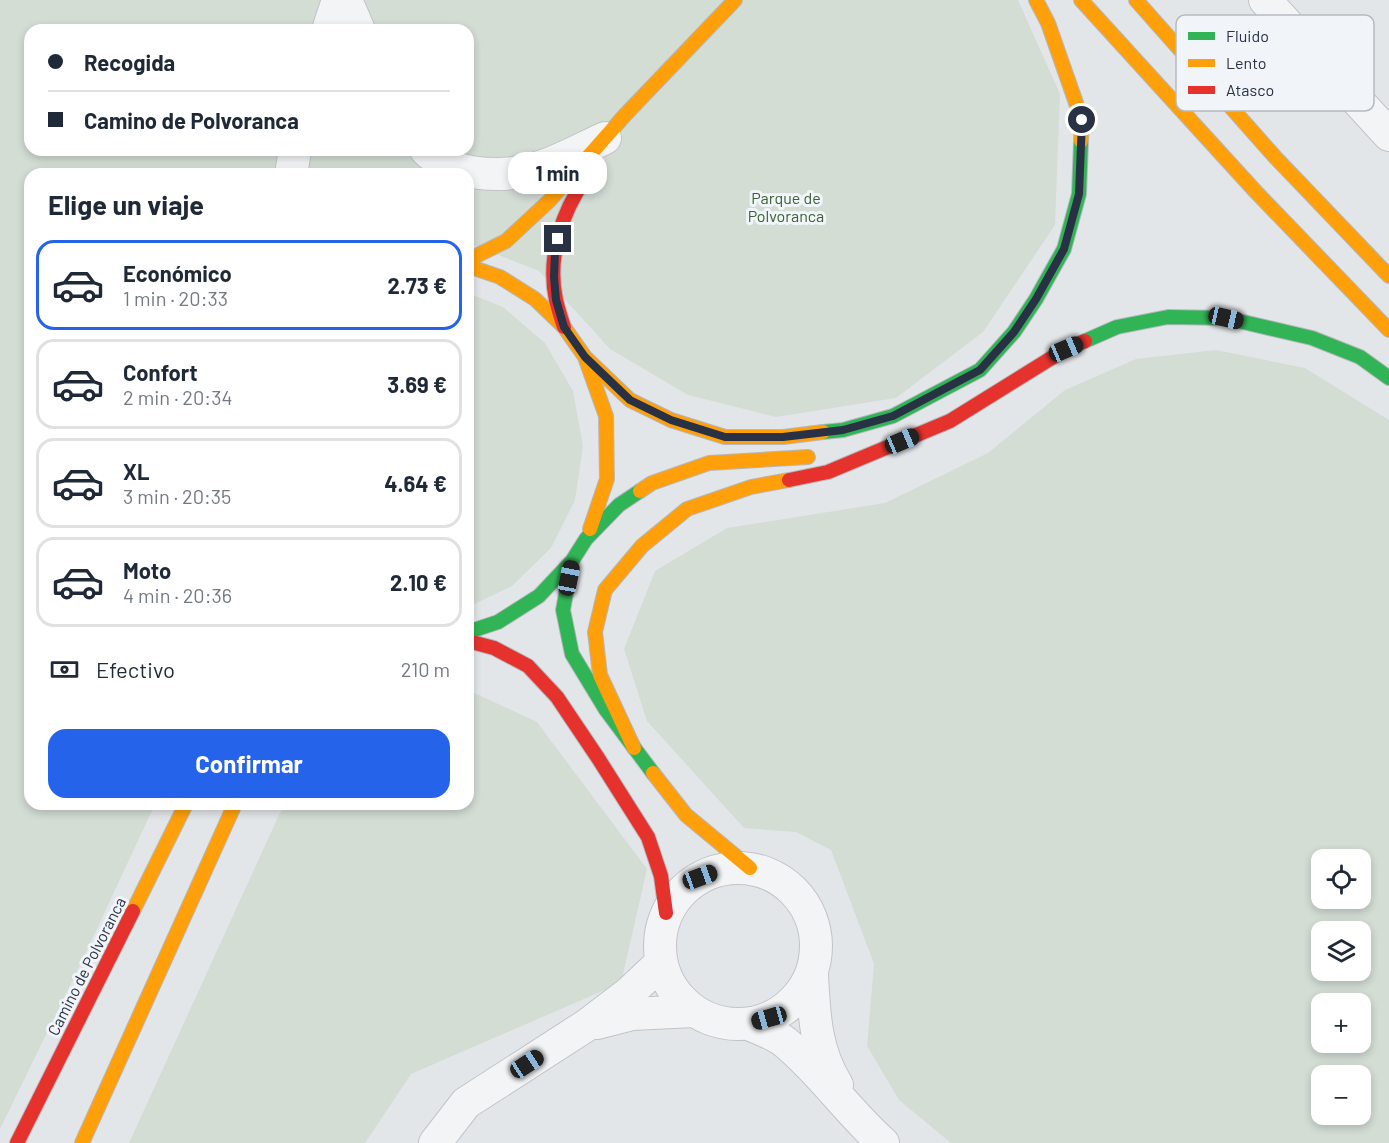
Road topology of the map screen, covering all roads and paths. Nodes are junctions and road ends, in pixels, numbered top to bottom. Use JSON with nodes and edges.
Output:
{"nodes":[{"id":1,"x":338,"y":0,"type":"edge"},
{"id":2,"x":346,"y":0,"type":"edge"},
{"id":3,"x":735,"y":0,"type":"edge"},
{"id":4,"x":1036,"y":0,"type":"edge"},
{"id":5,"x":1081,"y":0,"type":"edge"},
{"id":6,"x":1136,"y":0,"type":"edge"},
{"id":7,"x":1265,"y":0,"type":"edge"},
{"id":8,"x":1279,"y":15,"type":"edge"},
{"id":9,"x":330,"y":24,"type":"edge"},
{"id":10,"x":356,"y":24,"type":"edge"},
{"id":11,"x":1176,"y":45,"type":"edge"},
{"id":12,"x":1176,"y":104,"type":"edge"},
{"id":13,"x":1182,"y":111,"type":"edge"},
{"id":14,"x":1234,"y":111,"type":"edge"},
{"id":15,"x":1367,"y":111,"type":"edge"},
{"id":16,"x":625,"y":115,"type":"junction"},
{"id":17,"x":1389,"y":135,"type":"edge"},
{"id":18,"x":605,"y":138,"type":"junction"},
{"id":19,"x":433,"y":156,"type":"edge"},
{"id":20,"x":453,"y":168,"type":"edge"},
{"id":21,"x":474,"y":172,"type":"edge"},
{"id":22,"x":474,"y":258,"type":"edge"},
{"id":23,"x":474,"y":268,"type":"edge"},
{"id":24,"x":1389,"y":276,"type":"edge"},
{"id":25,"x":564,"y":327,"type":"junction"},
{"id":26,"x":1389,"y":330,"type":"edge"},
{"id":27,"x":585,"y":357,"type":"junction"},
{"id":28,"x":1389,"y":378,"type":"edge"},
{"id":29,"x":902,"y":441,"type":"junction"},
{"id":30,"x":840,"y":453,"type":"dead end"},
{"id":31,"x":820,"y":456,"type":"dead end"},
{"id":32,"x":586,"y":539,"type":"junction"},
{"id":33,"x":572,"y":561,"type":"junction"},
{"id":34,"x":474,"y":630,"type":"edge"},
{"id":35,"x":474,"y":643,"type":"edge"},
{"id":36,"x":634,"y":748,"type":"junction"},
{"id":37,"x":183,"y":810,"type":"edge"},
{"id":38,"x":232,"y":810,"type":"edge"},
{"id":39,"x":750,"y":868,"type":"junction"},
{"id":40,"x":666,"y":913,"type":"junction"},
{"id":41,"x":661,"y":963,"type":"junction"},
{"id":42,"x":812,"y":974,"type":"junction"},
{"id":43,"x":694,"y":1011,"type":"junction"},
{"id":44,"x":749,"y":1024,"type":"junction"},
{"id":45,"x":587,"y":1025,"type":"junction"},
{"id":46,"x":856,"y":1116,"type":"junction"},
{"id":47,"x":17,"y":1143,"type":"edge"},
{"id":48,"x":82,"y":1143,"type":"edge"},
{"id":49,"x":435,"y":1143,"type":"edge"},
{"id":50,"x":882,"y":1143,"type":"edge"}],
"edges":[{"from":1,"to":9,"type":"street"},
{"from":2,"to":10,"type":"street"},
{"from":3,"to":16,"type":"highway"},
{"from":4,"to":27,"type":"highway"},
{"from":5,"to":12,"type":"highway"},
{"from":6,"to":11,"type":"highway"},
{"from":7,"to":8,"type":"street"},
{"from":13,"to":26,"type":"highway"},
{"from":14,"to":24,"type":"highway"},
{"from":15,"to":17,"type":"street"},
{"from":16,"to":18,"type":"highway"},
{"from":16,"to":25,"type":"highway"},
{"from":18,"to":21,"type":"street"},
{"from":18,"to":22,"type":"highway"},
{"from":19,"to":20,"type":"street"},
{"from":23,"to":25,"type":"highway"},
{"from":25,"to":27,"type":"highway"},
{"from":27,"to":32,"type":"highway"},
{"from":28,"to":29,"type":"highway"},
{"from":29,"to":30,"type":"highway"},
{"from":29,"to":36,"type":"highway"},
{"from":31,"to":32,"type":"highway"},
{"from":32,"to":33,"type":"highway"},
{"from":33,"to":34,"type":"highway"},
{"from":33,"to":36,"type":"highway"},
{"from":35,"to":40,"type":"highway"},
{"from":36,"to":39,"type":"highway"},
{"from":37,"to":47,"type":"highway","name":"Camino de Polvoranca"},
{"from":38,"to":48,"type":"highway"},
{"from":39,"to":40,"type":"street"},
{"from":39,"to":42,"type":"street"},
{"from":40,"to":41,"type":"street"},
{"from":41,"to":43,"type":"street"},
{"from":41,"to":45,"type":"street"},
{"from":42,"to":44,"type":"street"},
{"from":42,"to":46,"type":"street"},
{"from":43,"to":44,"type":"street"},
{"from":43,"to":45,"type":"street"},
{"from":44,"to":46,"type":"street"},
{"from":45,"to":49,"type":"street"},
{"from":46,"to":50,"type":"street"}]}
